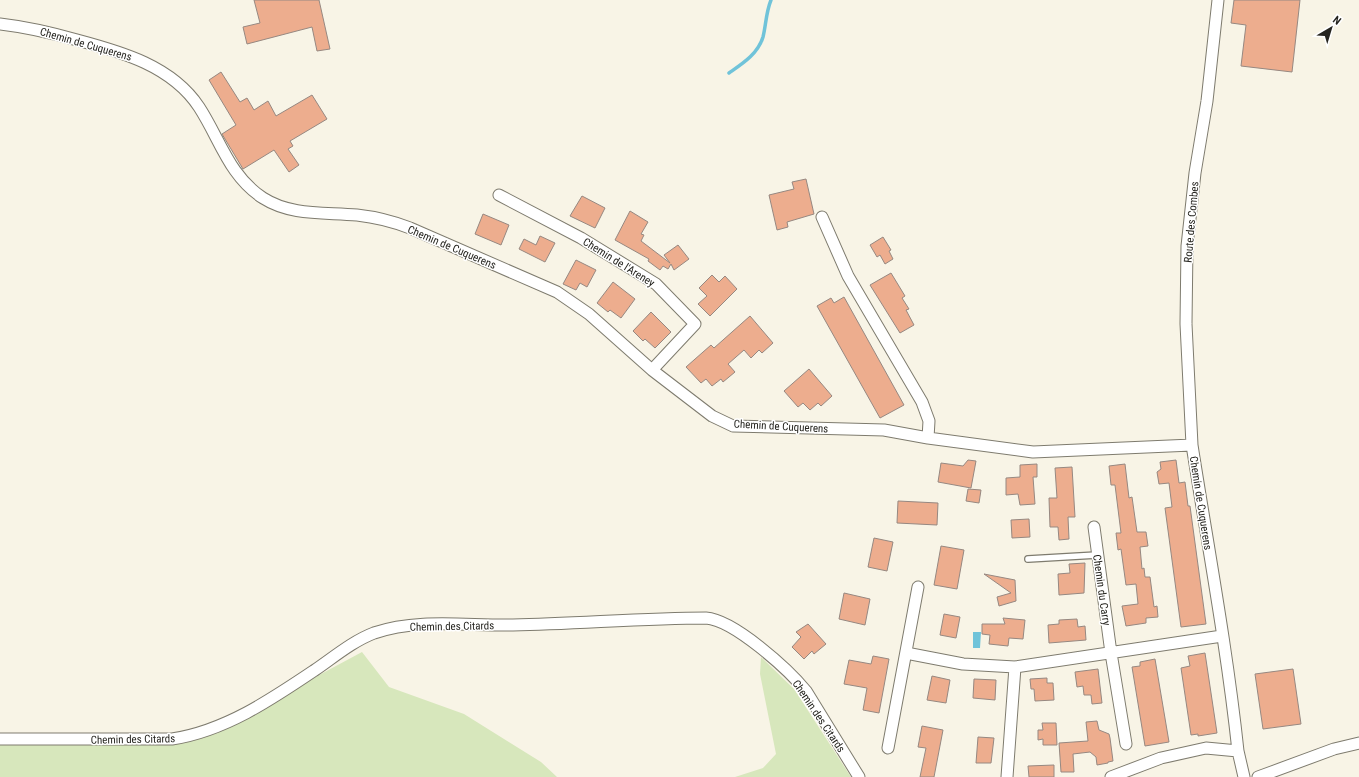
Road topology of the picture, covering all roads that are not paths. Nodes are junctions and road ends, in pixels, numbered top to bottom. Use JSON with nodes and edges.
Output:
{"nodes":[{"id":1,"x":1218,"y":0,"type":"edge"},
{"id":2,"x":0,"y":24,"type":"edge"},
{"id":3,"x":498,"y":195,"type":"dead end"},
{"id":4,"x":822,"y":217,"type":"dead end"},
{"id":5,"x":652,"y":370,"type":"junction"},
{"id":6,"x":928,"y":438,"type":"junction"},
{"id":7,"x":1192,"y":445,"type":"junction"},
{"id":8,"x":1094,"y":527,"type":"dead end"},
{"id":9,"x":1098,"y":554,"type":"junction"},
{"id":10,"x":1028,"y":559,"type":"dead end"},
{"id":11,"x":918,"y":587,"type":"dead end"},
{"id":12,"x":1222,"y":636,"type":"junction"},
{"id":13,"x":906,"y":653,"type":"junction"},
{"id":14,"x":1111,"y":653,"type":"junction"},
{"id":15,"x":1015,"y":667,"type":"junction"},
{"id":16,"x":0,"y":739,"type":"edge"},
{"id":17,"x":1359,"y":743,"type":"edge"},
{"id":18,"x":1126,"y":744,"type":"dead end"},
{"id":19,"x":888,"y":748,"type":"dead end"},
{"id":20,"x":1238,"y":751,"type":"junction"},
{"id":21,"x":859,"y":777,"type":"edge"},
{"id":22,"x":1007,"y":777,"type":"edge"},
{"id":23,"x":1111,"y":777,"type":"edge"},
{"id":24,"x":1244,"y":777,"type":"edge"},
{"id":25,"x":1258,"y":777,"type":"edge"}],
"edges":[{"from":1,"to":7,"type":"street","name":"Route des Combes"},
{"from":2,"to":5,"type":"street","name":"Chemin de Cuquerens"},
{"from":3,"to":5,"type":"street","name":"Chemin de l'Areney"},
{"from":4,"to":6,"type":"street"},
{"from":5,"to":6,"type":"street","name":"Chemin de Cuquerens"},
{"from":6,"to":7,"type":"street","name":"Chemin de Cuquerens"},
{"from":7,"to":12,"type":"street","name":"Chemin de Cuquerens"},
{"from":8,"to":9,"type":"street","name":"Chemin du Carry"},
{"from":9,"to":10,"type":"lane"},
{"from":9,"to":14,"type":"street","name":"Chemin du Carry"},
{"from":11,"to":13,"type":"street"},
{"from":12,"to":14,"type":"street"},
{"from":12,"to":20,"type":"street","name":"Chemin de Cuquerens"},
{"from":13,"to":15,"type":"street"},
{"from":13,"to":19,"type":"street"},
{"from":14,"to":15,"type":"street"},
{"from":14,"to":18,"type":"street","name":"Chemin du Carry"},
{"from":15,"to":22,"type":"street"},
{"from":16,"to":21,"type":"street","name":"Chemin des Citards"},
{"from":17,"to":25,"type":"street"},
{"from":20,"to":23,"type":"street"},
{"from":20,"to":24,"type":"street"}]}
